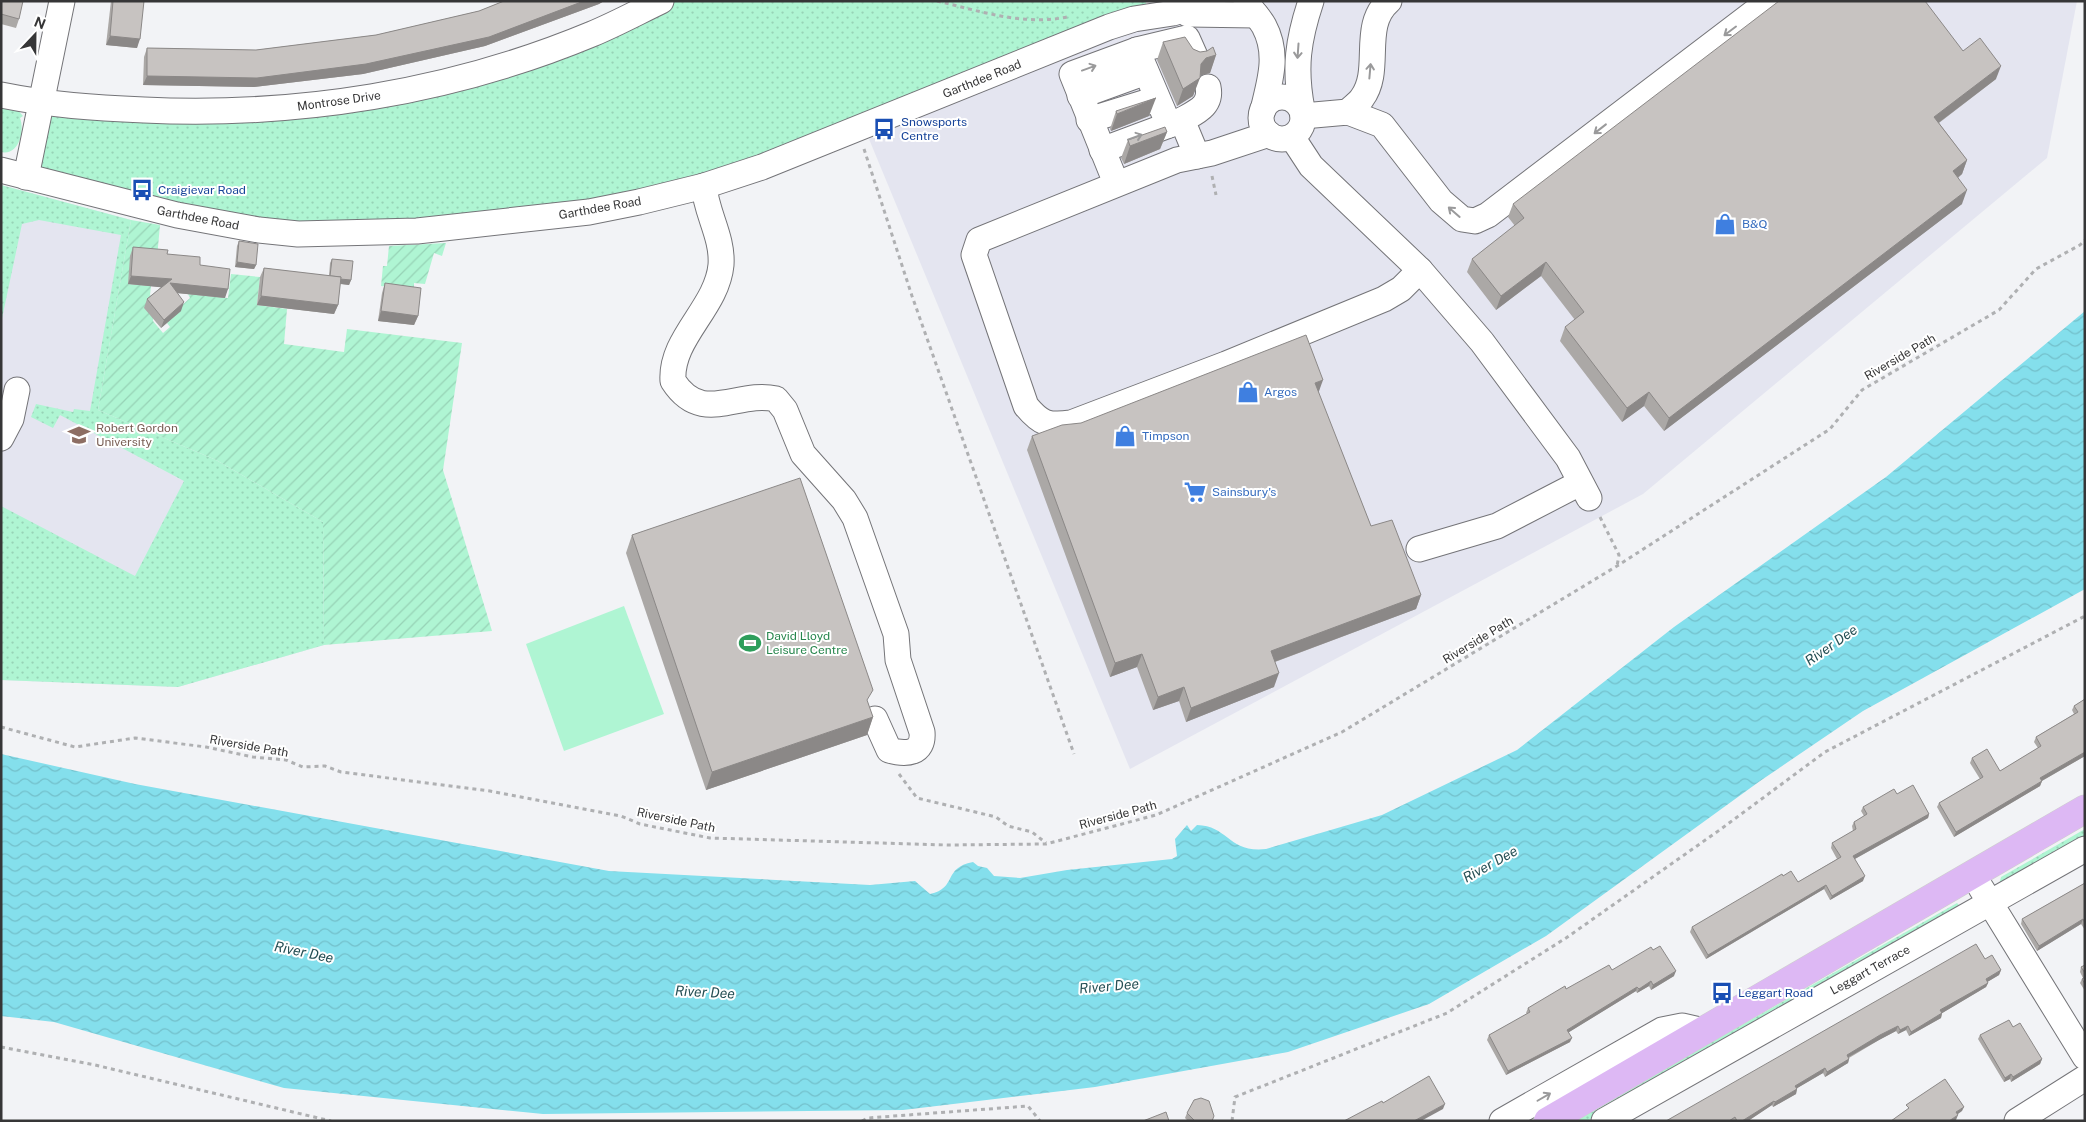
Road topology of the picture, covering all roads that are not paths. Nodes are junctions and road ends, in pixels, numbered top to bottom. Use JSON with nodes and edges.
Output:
{"nodes":[{"id":1,"x":62,"y":1,"type":"edge"},
{"id":2,"x":661,"y":1,"type":"edge"},
{"id":3,"x":1211,"y":1,"type":"edge"},
{"id":4,"x":1388,"y":1,"type":"edge"},
{"id":5,"x":1769,"y":1,"type":"edge"},
{"id":6,"x":1311,"y":2,"type":"edge"},
{"id":7,"x":1251,"y":8,"type":"edge"},
{"id":8,"x":1173,"y":13,"type":"junction"},
{"id":9,"x":1195,"y":56,"type":"edge"},
{"id":10,"x":1141,"y":61,"type":"junction"},
{"id":11,"x":1208,"y":87,"type":"dead end"},
{"id":12,"x":1,"y":95,"type":"edge"},
{"id":13,"x":1158,"y":98,"type":"junction"},
{"id":14,"x":40,"y":104,"type":"junction"},
{"id":15,"x":1263,"y":110,"type":"junction"},
{"id":16,"x":1348,"y":112,"type":"junction"},
{"id":17,"x":1090,"y":120,"type":"junction"},
{"id":18,"x":1175,"y":122,"type":"junction"},
{"id":19,"x":1291,"y":124,"type":"junction"},
{"id":20,"x":1102,"y":150,"type":"junction"},
{"id":21,"x":1197,"y":156,"type":"junction"},
{"id":22,"x":1,"y":170,"type":"edge"},
{"id":23,"x":26,"y":177,"type":"junction"},
{"id":24,"x":1116,"y":183,"type":"junction"},
{"id":25,"x":704,"y":186,"type":"junction"},
{"id":26,"x":1420,"y":270,"type":"junction"},
{"id":27,"x":17,"y":390,"type":"dead end"},
{"id":28,"x":1,"y":438,"type":"edge"},
{"id":29,"x":1419,"y":549,"type":"dead end"},
{"id":30,"x":875,"y":719,"type":"dead end"},
{"id":31,"x":2085,"y":809,"type":"edge"},
{"id":32,"x":2085,"y":849,"type":"edge"},
{"id":33,"x":1971,"y":874,"type":"junction"},
{"id":34,"x":1990,"y":902,"type":"junction"},
{"id":35,"x":1704,"y":1031,"type":"junction"},
{"id":36,"x":2085,"y":1056,"type":"edge"},
{"id":37,"x":2085,"y":1078,"type":"edge"},
{"id":38,"x":1502,"y":1121,"type":"edge"},
{"id":39,"x":1548,"y":1121,"type":"edge"},
{"id":40,"x":1604,"y":1121,"type":"edge"},
{"id":41,"x":2016,"y":1121,"type":"edge"}],
"edges":[{"from":1,"to":14,"type":"street"},
{"from":2,"to":14,"type":"street","name":"Montrose Drive"},
{"from":3,"to":8,"type":"street","name":"Garthdee Road"},
{"from":16,"to":4,"type":"street","one_way":true},
{"from":5,"to":16,"type":"street","one_way":true},
{"from":6,"to":7,"type":"street","name":"Garthdee Road"},
{"from":6,"to":19,"type":"street","one_way":true},
{"from":7,"to":8,"type":"street","name":"Garthdee Road"},
{"from":7,"to":15,"type":"street"},
{"from":8,"to":25,"type":"street","name":"Garthdee Road"},
{"from":9,"to":10,"type":"street"},
{"from":10,"to":13,"type":"street"},
{"from":17,"to":10,"type":"street","one_way":true},
{"from":11,"to":18,"type":"street"},
{"from":12,"to":14,"type":"street","name":"Montrose Drive"},
{"from":13,"to":17,"type":"street"},
{"from":13,"to":18,"type":"street"},
{"from":14,"to":23,"type":"street"},
{"from":15,"to":19,"type":"street"},
{"from":15,"to":19,"type":"street"},
{"from":16,"to":19,"type":"street"},
{"from":17,"to":20,"type":"street"},
{"from":20,"to":18,"type":"street","one_way":true},
{"from":18,"to":21,"type":"street"},
{"from":19,"to":21,"type":"street"},
{"from":19,"to":26,"type":"street"},
{"from":20,"to":24,"type":"street"},
{"from":21,"to":24,"type":"street"},
{"from":22,"to":23,"type":"street","name":"Garthdee Road"},
{"from":23,"to":25,"type":"street","name":"Garthdee Road"},
{"from":24,"to":26,"type":"street"},
{"from":25,"to":30,"type":"street"},
{"from":26,"to":29,"type":"street"},
{"from":27,"to":28,"type":"street"},
{"from":31,"to":33,"type":"main road"},
{"from":32,"to":34,"type":"street","name":"Leggart Terrace"},
{"from":33,"to":34,"type":"street"},
{"from":33,"to":35,"type":"main road"},
{"from":34,"to":36,"type":"street"},
{"from":34,"to":40,"type":"street","name":"Leggart Terrace"},
{"from":38,"to":35,"type":"street","one_way":true},
{"from":35,"to":39,"type":"main road"},
{"from":37,"to":41,"type":"street"}]}
